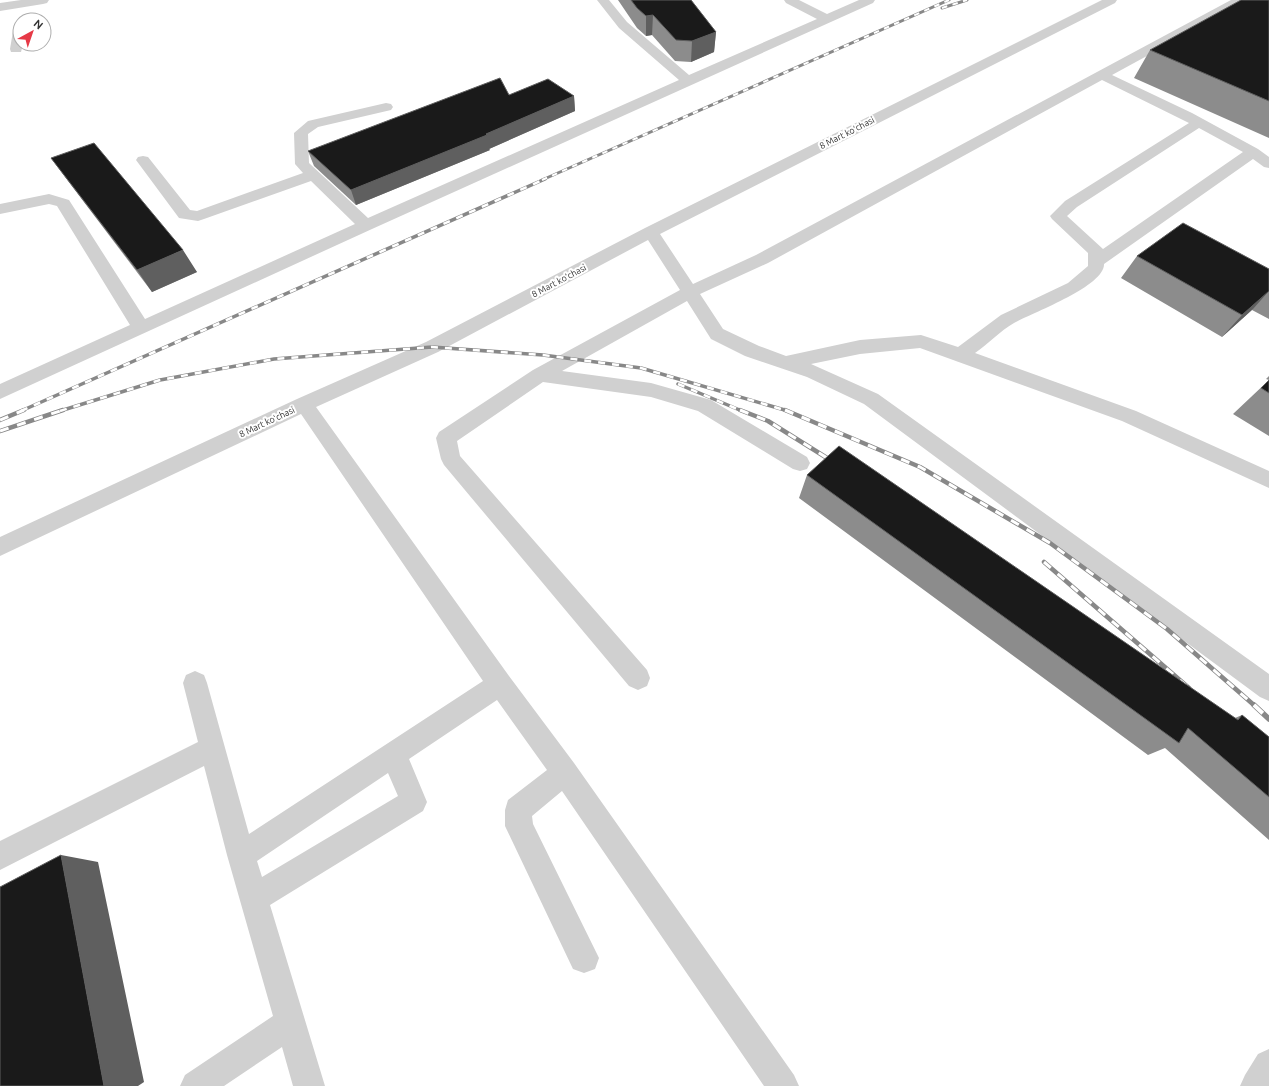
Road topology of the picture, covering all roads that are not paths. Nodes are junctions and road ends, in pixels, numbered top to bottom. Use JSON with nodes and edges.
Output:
{"nodes":[{"id":1,"x":43,"y":0,"type":"edge"},
{"id":2,"x":603,"y":0,"type":"edge"},
{"id":3,"x":790,"y":0,"type":"edge"},
{"id":4,"x":869,"y":0,"type":"edge"},
{"id":5,"x":1111,"y":0,"type":"edge"},
{"id":6,"x":1240,"y":0,"type":"edge"},
{"id":7,"x":24,"y":3,"type":"junction"},
{"id":8,"x":0,"y":7,"type":"edge"},
{"id":9,"x":22,"y":12,"type":"edge"},
{"id":10,"x":826,"y":19,"type":"junction"},
{"id":11,"x":1102,"y":75,"type":"junction"},
{"id":12,"x":688,"y":81,"type":"junction"},
{"id":13,"x":386,"y":107,"type":"dead end"},
{"id":14,"x":1198,"y":123,"type":"junction"},
{"id":15,"x":1253,"y":152,"type":"junction"},
{"id":16,"x":143,"y":160,"type":"dead end"},
{"id":17,"x":1269,"y":164,"type":"edge"},
{"id":18,"x":312,"y":175,"type":"junction"},
{"id":19,"x":0,"y":209,"type":"edge"},
{"id":20,"x":366,"y":225,"type":"junction"},
{"id":21,"x":651,"y":232,"type":"junction"},
{"id":22,"x":1096,"y":262,"type":"junction"},
{"id":23,"x":690,"y":292,"type":"junction"},
{"id":24,"x":141,"y":328,"type":"junction"},
{"id":25,"x":961,"y":355,"type":"junction"},
{"id":26,"x":786,"y":363,"type":"junction"},
{"id":27,"x":540,"y":375,"type":"junction"},
{"id":28,"x":0,"y":392,"type":"edge"},
{"id":29,"x":304,"y":404,"type":"junction"},
{"id":30,"x":800,"y":463,"type":"dead end"},
{"id":31,"x":1269,"y":480,"type":"edge"},
{"id":32,"x":0,"y":547,"type":"edge"},
{"id":33,"x":638,"y":678,"type":"dead end"},
{"id":34,"x":195,"y":683,"type":"dead end"},
{"id":35,"x":500,"y":684,"type":"junction"},
{"id":36,"x":1269,"y":689,"type":"edge"},
{"id":37,"x":213,"y":748,"type":"junction"},
{"id":38,"x":393,"y":754,"type":"junction"},
{"id":39,"x":565,"y":772,"type":"junction"},
{"id":40,"x":241,"y":855,"type":"junction"},
{"id":41,"x":0,"y":856,"type":"edge"},
{"id":42,"x":254,"y":898,"type":"junction"},
{"id":43,"x":584,"y":958,"type":"dead end"},
{"id":44,"x":291,"y":1022,"type":"junction"},
{"id":45,"x":1269,"y":1065,"type":"edge"},
{"id":46,"x":196,"y":1086,"type":"edge"},
{"id":47,"x":310,"y":1086,"type":"edge"},
{"id":48,"x":783,"y":1086,"type":"edge"},
{"id":49,"x":1256,"y":1086,"type":"edge"}],
"edges":[{"from":1,"to":7,"type":"street"},
{"from":2,"to":12,"type":"street"},
{"from":3,"to":10,"type":"street"},
{"from":4,"to":10,"type":"street"},
{"from":5,"to":21,"type":"street","name":"8 Mart koʻchasi"},
{"from":6,"to":11,"type":"street"},
{"from":7,"to":8,"type":"street"},
{"from":7,"to":9,"type":"street"},
{"from":10,"to":12,"type":"street"},
{"from":11,"to":14,"type":"street"},
{"from":11,"to":23,"type":"street"},
{"from":12,"to":20,"type":"street"},
{"from":13,"to":18,"type":"street"},
{"from":14,"to":15,"type":"street"},
{"from":14,"to":22,"type":"street"},
{"from":15,"to":17,"type":"street"},
{"from":15,"to":22,"type":"street"},
{"from":16,"to":18,"type":"street"},
{"from":18,"to":20,"type":"street"},
{"from":19,"to":24,"type":"street"},
{"from":20,"to":24,"type":"street"},
{"from":21,"to":23,"type":"street"},
{"from":21,"to":29,"type":"street","name":"8 Mart koʻchasi"},
{"from":22,"to":25,"type":"street"},
{"from":23,"to":26,"type":"street"},
{"from":23,"to":27,"type":"street"},
{"from":24,"to":28,"type":"street"},
{"from":25,"to":26,"type":"street"},
{"from":25,"to":31,"type":"street"},
{"from":26,"to":36,"type":"street"},
{"from":27,"to":30,"type":"street"},
{"from":27,"to":33,"type":"street"},
{"from":29,"to":32,"type":"street","name":"8 Mart koʻchasi"},
{"from":29,"to":35,"type":"street"},
{"from":34,"to":37,"type":"street"},
{"from":35,"to":38,"type":"street"},
{"from":35,"to":39,"type":"street"},
{"from":37,"to":40,"type":"street"},
{"from":37,"to":41,"type":"street"},
{"from":38,"to":40,"type":"street"},
{"from":38,"to":42,"type":"street"},
{"from":39,"to":43,"type":"street"},
{"from":39,"to":48,"type":"street"},
{"from":40,"to":42,"type":"street"},
{"from":42,"to":44,"type":"street"},
{"from":44,"to":46,"type":"street"},
{"from":44,"to":47,"type":"street"},
{"from":45,"to":49,"type":"street"}]}
